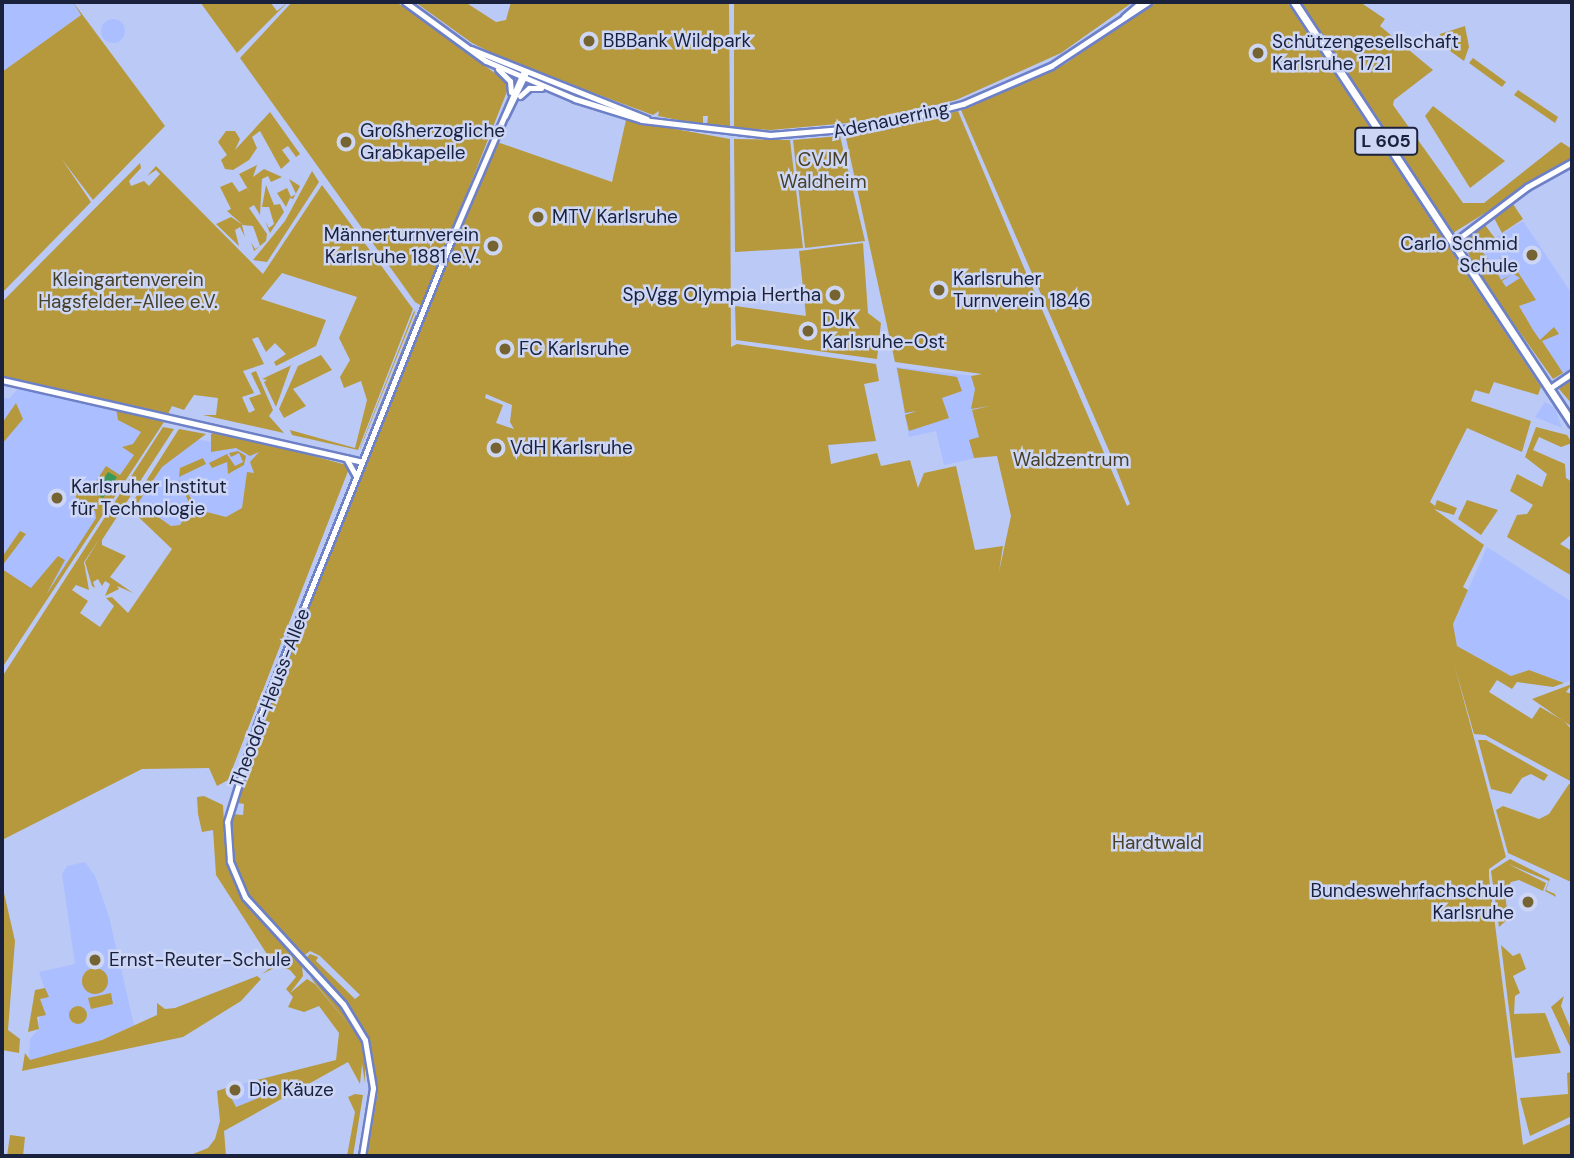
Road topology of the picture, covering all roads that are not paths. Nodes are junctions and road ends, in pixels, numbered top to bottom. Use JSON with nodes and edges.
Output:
{"nodes":[{"id":1,"x":405,"y":2,"type":"edge"},
{"id":2,"x":1141,"y":2,"type":"edge"},
{"id":3,"x":1148,"y":2,"type":"edge"},
{"id":4,"x":1294,"y":2,"type":"edge"},
{"id":5,"x":1114,"y":26,"type":"junction"},
{"id":6,"x":468,"y":48,"type":"junction"},
{"id":7,"x":493,"y":64,"type":"junction"},
{"id":8,"x":523,"y":75,"type":"junction"},
{"id":9,"x":557,"y":92,"type":"junction"},
{"id":10,"x":509,"y":99,"type":"junction"},
{"id":11,"x":511,"y":107,"type":"junction"},
{"id":12,"x":649,"y":120,"type":"junction"},
{"id":13,"x":499,"y":125,"type":"junction"},
{"id":14,"x":1572,"y":162,"type":"edge"},
{"id":15,"x":1453,"y":243,"type":"junction"},
{"id":16,"x":1572,"y":373,"type":"edge"},
{"id":17,"x":2,"y":380,"type":"edge"},
{"id":18,"x":1550,"y":388,"type":"junction"},
{"id":19,"x":1572,"y":423,"type":"edge"},
{"id":20,"x":368,"y":448,"type":"junction"},
{"id":21,"x":346,"y":458,"type":"junction"},
{"id":22,"x":362,"y":462,"type":"junction"},
{"id":23,"x":356,"y":476,"type":"junction"},
{"id":24,"x":362,"y":1156,"type":"edge"}],
"edges":[{"from":1,"to":6,"type":"main road","name":"Adenauerring"},
{"from":2,"to":5,"type":"main road","name":"Adenauerring"},
{"from":3,"to":5,"type":"main road","name":"Adenauerring"},
{"from":4,"to":15,"type":"main road","number":"L 605"},
{"from":5,"to":12,"type":"main road","name":"Adenauerring"},
{"from":6,"to":7,"type":"main road","name":"Adenauerring"},
{"from":6,"to":8,"type":"main road","name":"Adenauerring"},
{"from":7,"to":8,"type":"main road","name":"Adenauerring"},
{"from":7,"to":10,"type":"main road"},
{"from":8,"to":9,"type":"main road","name":"Adenauerring"},
{"from":8,"to":10,"type":"main road","name":"Theodor-Heuss-Allee"},
{"from":8,"to":11,"type":"main road","name":"Theodor-Heuss-Allee"},
{"from":8,"to":12,"type":"main road","name":"Adenauerring"},
{"from":9,"to":11,"type":"main road"},
{"from":9,"to":12,"type":"main road","name":"Adenauerring"},
{"from":10,"to":13,"type":"main road","name":"Theodor-Heuss-Allee"},
{"from":11,"to":13,"type":"main road","name":"Theodor-Heuss-Allee"},
{"from":13,"to":20,"type":"main road","name":"Theodor-Heuss-Allee"},
{"from":14,"to":15,"type":"main road"},
{"from":15,"to":18,"type":"main road","number":"L 605"},
{"from":16,"to":18,"type":"main road"},
{"from":17,"to":21,"type":"main road"},
{"from":18,"to":19,"type":"main road","number":"L 605"},
{"from":20,"to":21,"type":"main road"},
{"from":20,"to":22,"type":"main road","name":"Theodor-Heuss-Allee"},
{"from":21,"to":22,"type":"main road"},
{"from":21,"to":23,"type":"main road"},
{"from":22,"to":23,"type":"main road","name":"Theodor-Heuss-Allee"},
{"from":23,"to":24,"type":"main road","name":"Theodor-Heuss-Allee"}]}
